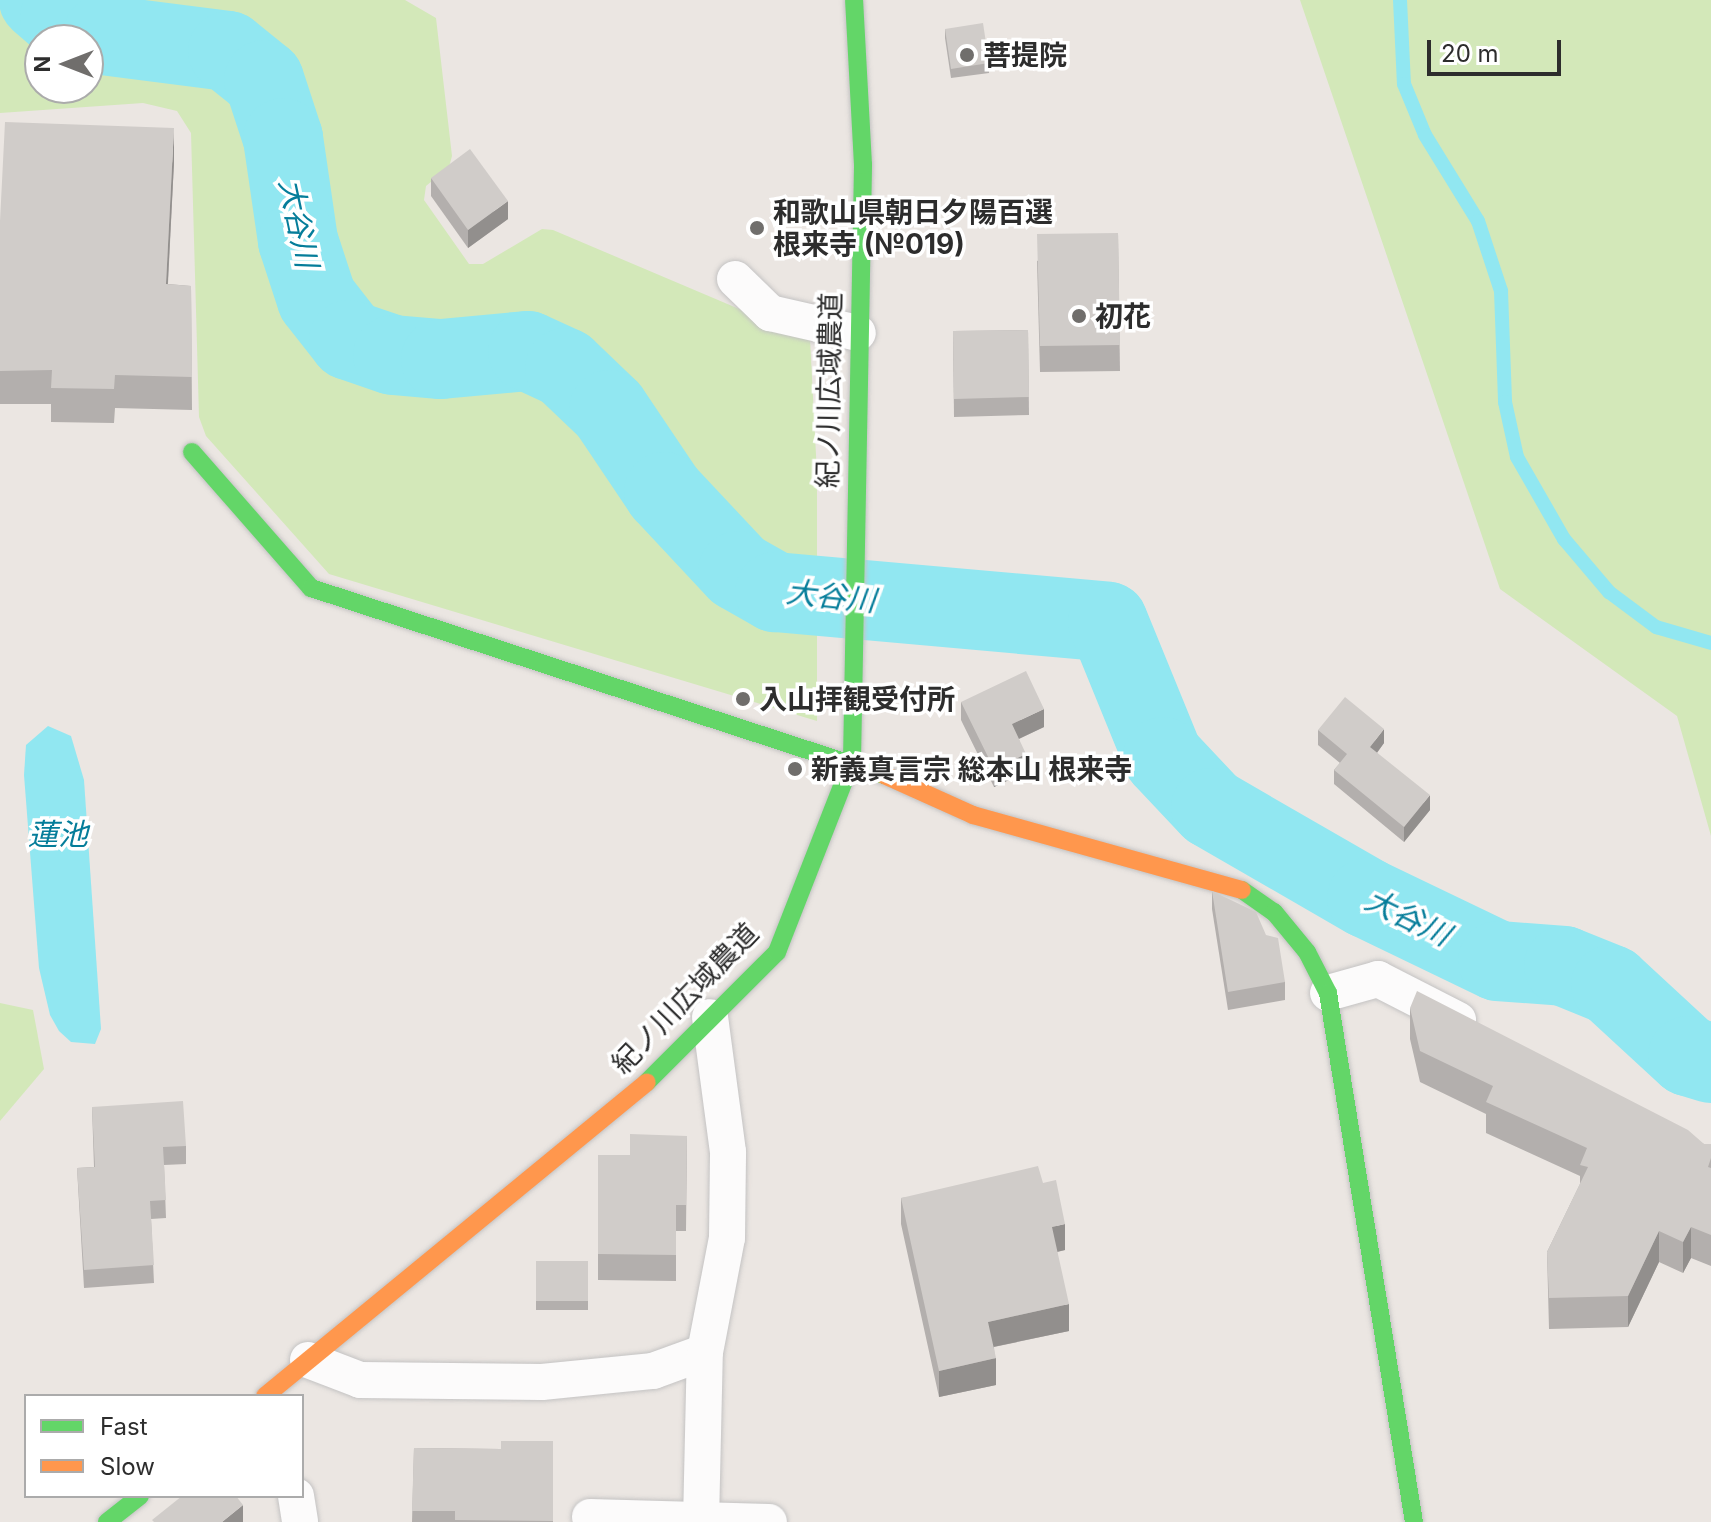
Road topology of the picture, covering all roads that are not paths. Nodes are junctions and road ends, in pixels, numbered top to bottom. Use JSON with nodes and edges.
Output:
{"nodes":[{"id":1,"x":854,"y":0,"type":"edge"},
{"id":2,"x":735,"y":279,"type":"dead end"},
{"id":3,"x":858,"y":333,"type":"junction"},
{"id":4,"x":192,"y":452,"type":"dead end"},
{"id":5,"x":852,"y":761,"type":"junction"},
{"id":6,"x":1328,"y":993,"type":"junction"},
{"id":7,"x":710,"y":1017,"type":"junction"},
{"id":8,"x":1490,"y":1036,"type":"edge"},
{"id":9,"x":705,"y":1352,"type":"junction"},
{"id":10,"x":285,"y":1383,"type":"edge"},
{"id":11,"x":137,"y":1498,"type":"edge"},
{"id":12,"x":296,"y":1498,"type":"edge"},
{"id":13,"x":590,"y":1517,"type":"dead end"},
{"id":14,"x":701,"y":1520,"type":"edge"},
{"id":15,"x":107,"y":1522,"type":"edge"},
{"id":16,"x":300,"y":1522,"type":"edge"},
{"id":17,"x":769,"y":1522,"type":"edge"},
{"id":18,"x":1414,"y":1522,"type":"edge"}],
"edges":[{"from":1,"to":3,"type":"street","name":"紀ノ川広域農道"},
{"from":2,"to":3,"type":"street"},
{"from":3,"to":5,"type":"street","name":"紀ノ川広域農道"},
{"from":4,"to":5,"type":"street"},
{"from":5,"to":6,"type":"street"},
{"from":5,"to":7,"type":"street","name":"紀ノ川広域農道"},
{"from":6,"to":8,"type":"street"},
{"from":6,"to":18,"type":"street"},
{"from":7,"to":9,"type":"street"},
{"from":7,"to":10,"type":"street","name":"紀ノ川広域農道"},
{"from":9,"to":10,"type":"street"},
{"from":9,"to":14,"type":"street"},
{"from":11,"to":15,"type":"street"},
{"from":12,"to":16,"type":"street"},
{"from":13,"to":14,"type":"street"},
{"from":14,"to":17,"type":"street"}]}
